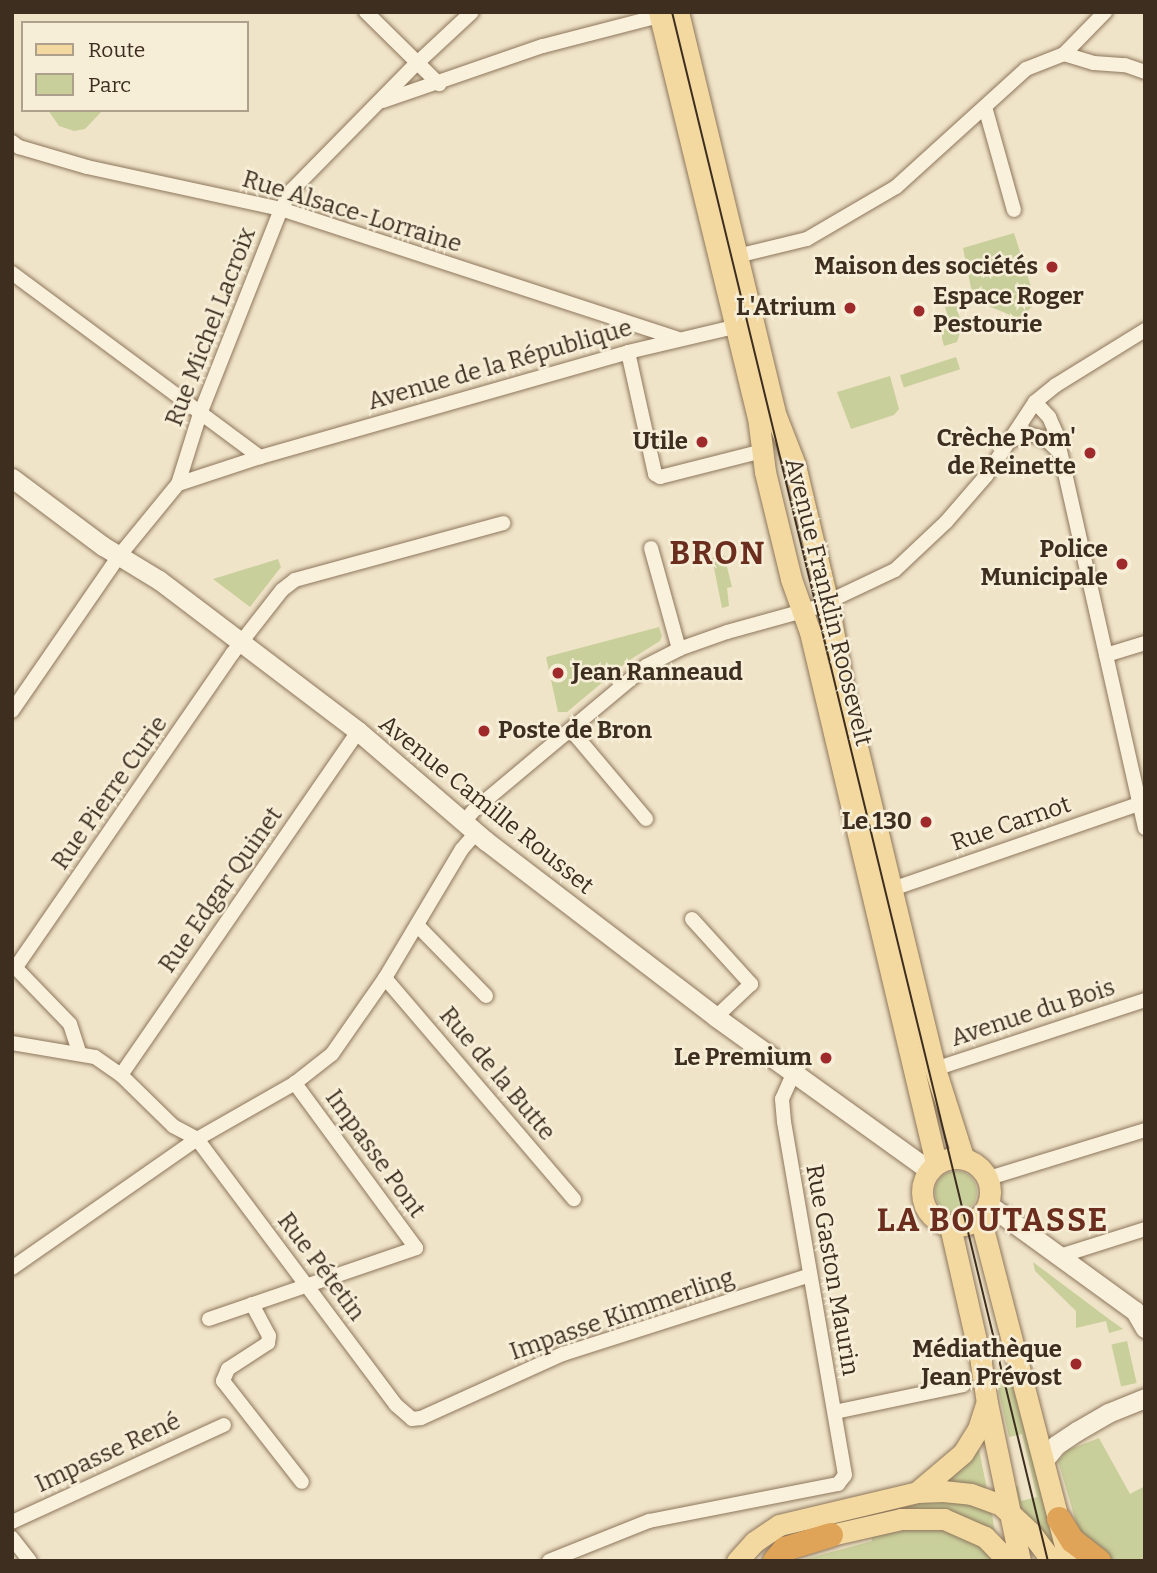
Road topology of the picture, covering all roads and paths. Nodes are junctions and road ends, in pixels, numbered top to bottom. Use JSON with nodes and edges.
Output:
{"nodes":[{"id":1,"x":366,"y":12,"type":"edge"},
{"id":2,"x":472,"y":12,"type":"edge"},
{"id":3,"x":1105,"y":12,"type":"edge"},
{"id":4,"x":668,"y":13,"type":"edge"},
{"id":5,"x":1064,"y":54,"type":"junction"},
{"id":6,"x":416,"y":64,"type":"junction"},
{"id":7,"x":1145,"y":72,"type":"edge"},
{"id":8,"x":439,"y":84,"type":"junction"},
{"id":9,"x":381,"y":102,"type":"junction"},
{"id":10,"x":985,"y":107,"type":"junction"},
{"id":11,"x":14,"y":148,"type":"edge"},
{"id":12,"x":281,"y":209,"type":"junction"},
{"id":13,"x":1014,"y":210,"type":"dead end"},
{"id":14,"x":737,"y":256,"type":"junction"},
{"id":15,"x":12,"y":273,"type":"edge"},
{"id":16,"x":745,"y":324,"type":"junction"},
{"id":17,"x":1145,"y":330,"type":"edge"},
{"id":18,"x":677,"y":338,"type":"junction"},
{"id":19,"x":628,"y":352,"type":"junction"},
{"id":20,"x":1035,"y":402,"type":"junction"},
{"id":21,"x":200,"y":414,"type":"junction"},
{"id":22,"x":1009,"y":441,"type":"junction"},
{"id":23,"x":763,"y":451,"type":"junction"},
{"id":24,"x":1059,"y":452,"type":"junction"},
{"id":25,"x":260,"y":457,"type":"junction"},
{"id":26,"x":12,"y":478,"type":"edge"},
{"id":27,"x":178,"y":484,"type":"junction"},
{"id":28,"x":503,"y":523,"type":"dead end"},
{"id":29,"x":651,"y":548,"type":"dead end"},
{"id":30,"x":119,"y":556,"type":"junction"},
{"id":31,"x":828,"y":603,"type":"junction"},
{"id":32,"x":802,"y":611,"type":"junction"},
{"id":33,"x":1145,"y":643,"type":"edge"},
{"id":34,"x":240,"y":644,"type":"junction"},
{"id":35,"x":679,"y":649,"type":"junction"},
{"id":36,"x":1106,"y":655,"type":"junction"},
{"id":37,"x":12,"y":711,"type":"edge"},
{"id":38,"x":572,"y":731,"type":"junction"},
{"id":39,"x":358,"y":732,"type":"junction"},
{"id":40,"x":1142,"y":803,"type":"edge"},
{"id":41,"x":646,"y":819,"type":"dead end"},
{"id":42,"x":471,"y":827,"type":"junction"},
{"id":43,"x":1145,"y":828,"type":"edge"},
{"id":44,"x":892,"y":890,"type":"junction"},
{"id":45,"x":692,"y":919,"type":"dead end"},
{"id":46,"x":417,"y":925,"type":"junction"},
{"id":47,"x":14,"y":966,"type":"edge"},
{"id":48,"x":385,"y":978,"type":"junction"},
{"id":49,"x":486,"y":996,"type":"dead end"},
{"id":50,"x":1145,"y":1000,"type":"edge"},
{"id":51,"x":716,"y":1017,"type":"junction"},
{"id":52,"x":12,"y":1042,"type":"edge"},
{"id":53,"x":79,"y":1051,"type":"junction"},
{"id":54,"x":935,"y":1069,"type":"junction"},
{"id":55,"x":793,"y":1074,"type":"junction"},
{"id":56,"x":121,"y":1075,"type":"junction"},
{"id":57,"x":295,"y":1083,"type":"junction"},
{"id":58,"x":1145,"y":1130,"type":"edge"},
{"id":59,"x":197,"y":1139,"type":"junction"},
{"id":60,"x":963,"y":1157,"type":"junction"},
{"id":61,"x":932,"y":1167,"type":"junction"},
{"id":62,"x":989,"y":1178,"type":"junction"},
{"id":63,"x":573,"y":1199,"type":"dead end"},
{"id":64,"x":984,"y":1211,"type":"junction"},
{"id":65,"x":1014,"y":1224,"type":"junction"},
{"id":66,"x":950,"y":1226,"type":"junction"},
{"id":67,"x":1145,"y":1230,"type":"edge"},
{"id":68,"x":987,"y":1245,"type":"junction"},
{"id":69,"x":1060,"y":1256,"type":"junction"},
{"id":70,"x":12,"y":1268,"type":"edge"},
{"id":71,"x":810,"y":1275,"type":"junction"},
{"id":72,"x":306,"y":1286,"type":"junction"},
{"id":73,"x":252,"y":1304,"type":"junction"},
{"id":74,"x":209,"y":1319,"type":"dead end"},
{"id":75,"x":1145,"y":1328,"type":"edge"},
{"id":76,"x":963,"y":1385,"type":"dead end"},
{"id":77,"x":1145,"y":1398,"type":"edge"},
{"id":78,"x":987,"y":1403,"type":"junction"},
{"id":79,"x":835,"y":1412,"type":"junction"},
{"id":80,"x":412,"y":1419,"type":"joint"},
{"id":81,"x":223,"y":1425,"type":"dead end"},
{"id":82,"x":1044,"y":1460,"type":"junction"},
{"id":83,"x":302,"y":1482,"type":"dead end"},
{"id":84,"x":917,"y":1492,"type":"junction"},
{"id":85,"x":1009,"y":1512,"type":"junction"},
{"id":86,"x":1059,"y":1519,"type":"junction"},
{"id":87,"x":12,"y":1522,"type":"edge"},
{"id":88,"x":831,"y":1535,"type":"joint"},
{"id":89,"x":12,"y":1538,"type":"edge"},
{"id":90,"x":30,"y":1561,"type":"edge"},
{"id":91,"x":549,"y":1561,"type":"edge"},
{"id":92,"x":737,"y":1561,"type":"edge"},
{"id":93,"x":775,"y":1561,"type":"edge"},
{"id":94,"x":1008,"y":1561,"type":"edge"},
{"id":95,"x":1020,"y":1561,"type":"edge"},
{"id":96,"x":1052,"y":1561,"type":"edge"},
{"id":97,"x":1069,"y":1561,"type":"edge"},
{"id":98,"x":1099,"y":1561,"type":"edge"}],
"edges":[{"from":1,"to":6,"type":"street"},
{"from":2,"to":6,"type":"street","name":"Rue Michel Lacroix"},
{"from":3,"to":5,"type":"street"},
{"from":4,"to":8,"type":"street"},
{"from":4,"to":14,"type":"main road","name":"Avenue Franklin Roosevelt"},
{"from":4,"to":16,"type":"main road","name":"Avenue Franklin Roosevelt"},
{"from":5,"to":7,"type":"street"},
{"from":5,"to":10,"type":"street"},
{"from":6,"to":8,"type":"street"},
{"from":6,"to":9,"type":"street","name":"Rue Michel Lacroix"},
{"from":8,"to":9,"type":"street"},
{"from":9,"to":12,"type":"street","name":"Rue Michel Lacroix"},
{"from":10,"to":13,"type":"street"},
{"from":10,"to":14,"type":"street"},
{"from":11,"to":12,"type":"street","name":"Rue Alsace-Lorraine"},
{"from":12,"to":18,"type":"street","name":"Rue Alsace-Lorraine"},
{"from":12,"to":21,"type":"street","name":"Rue Michel Lacroix"},
{"from":14,"to":16,"type":"main road","name":"Avenue Franklin Roosevelt"},
{"from":15,"to":21,"type":"street"},
{"from":16,"to":18,"type":"street","name":"Avenue de la République"},
{"from":16,"to":23,"type":"main road","name":"Avenue Franklin Roosevelt"},
{"from":16,"to":31,"type":"main road","name":"Avenue Franklin Roosevelt"},
{"from":17,"to":20,"type":"street"},
{"from":18,"to":19,"type":"street","name":"Avenue de la République"},
{"from":19,"to":23,"type":"street"},
{"from":19,"to":25,"type":"street","name":"Avenue de la République"},
{"from":20,"to":22,"type":"street"},
{"from":20,"to":24,"type":"street"},
{"from":21,"to":25,"type":"street"},
{"from":21,"to":27,"type":"street","name":"Rue Michel Lacroix"},
{"from":22,"to":24,"type":"street"},
{"from":22,"to":31,"type":"street"},
{"from":23,"to":32,"type":"main road","name":"Avenue Franklin Roosevelt"},
{"from":24,"to":36,"type":"street"},
{"from":25,"to":27,"type":"street","name":"Avenue de la République"},
{"from":26,"to":30,"type":"street","name":"Avenue Camille Rousset"},
{"from":27,"to":30,"type":"street"},
{"from":28,"to":34,"type":"street","name":"Rue Pierre Curie"},
{"from":29,"to":35,"type":"street"},
{"from":30,"to":34,"type":"street","name":"Avenue Camille Rousset"},
{"from":30,"to":37,"type":"street"},
{"from":31,"to":32,"type":"street"},
{"from":31,"to":44,"type":"main road","name":"Avenue Franklin Roosevelt"},
{"from":32,"to":35,"type":"street"},
{"from":32,"to":61,"type":"main road","name":"Avenue Franklin Roosevelt"},
{"from":33,"to":36,"type":"street"},
{"from":34,"to":39,"type":"street","name":"Avenue Camille Rousset"},
{"from":34,"to":47,"type":"street","name":"Rue Pierre Curie"},
{"from":35,"to":38,"type":"street"},
{"from":36,"to":40,"type":"street"},
{"from":38,"to":41,"type":"street"},
{"from":38,"to":42,"type":"street"},
{"from":39,"to":42,"type":"street","name":"Avenue Camille Rousset"},
{"from":39,"to":56,"type":"street","name":"Rue Edgar Quinet"},
{"from":40,"to":43,"type":"street"},
{"from":40,"to":44,"type":"street","name":"Rue Carnot"},
{"from":42,"to":46,"type":"street"},
{"from":42,"to":51,"type":"street","name":"Avenue Camille Rousset"},
{"from":44,"to":54,"type":"main road","name":"Avenue Franklin Roosevelt"},
{"from":45,"to":51,"type":"street"},
{"from":46,"to":48,"type":"street"},
{"from":46,"to":49,"type":"street"},
{"from":47,"to":53,"type":"street"},
{"from":48,"to":57,"type":"street"},
{"from":48,"to":63,"type":"street","name":"Rue de la Butte"},
{"from":50,"to":54,"type":"street","name":"Avenue du Bois"},
{"from":51,"to":55,"type":"street","name":"Avenue Camille Rousset"},
{"from":52,"to":53,"type":"street"},
{"from":53,"to":56,"type":"street"},
{"from":54,"to":60,"type":"main road","name":"Avenue Franklin Roosevelt"},
{"from":55,"to":61,"type":"street","name":"Avenue Camille Rousset"},
{"from":55,"to":71,"type":"street","name":"Rue Gaston Maurin"},
{"from":56,"to":59,"type":"street"},
{"from":57,"to":59,"type":"street"},
{"from":57,"to":72,"type":"street","name":"Impasse Pont"},
{"from":58,"to":62,"type":"street"},
{"from":59,"to":70,"type":"street"},
{"from":59,"to":72,"type":"street","name":"Rue Pétetin"},
{"from":60,"to":61,"type":"main road"},
{"from":60,"to":62,"type":"main road"},
{"from":61,"to":66,"type":"main road","name":"Avenue Franklin Roosevelt"},
{"from":62,"to":64,"type":"main road"},
{"from":64,"to":65,"type":"street"},
{"from":64,"to":66,"type":"main road"},
{"from":64,"to":68,"type":"main road"},
{"from":65,"to":68,"type":"street"},
{"from":65,"to":69,"type":"street"},
{"from":66,"to":78,"type":"main road"},
{"from":67,"to":69,"type":"street"},
{"from":68,"to":82,"type":"main road"},
{"from":69,"to":75,"type":"street"},
{"from":71,"to":79,"type":"street","name":"Rue Gaston Maurin"},
{"from":71,"to":80,"type":"street","name":"Impasse Kimmerling"},
{"from":72,"to":73,"type":"street","name":"Impasse Pont"},
{"from":72,"to":80,"type":"street","name":"Rue Pétetin"},
{"from":73,"to":74,"type":"street","name":"Impasse Pont"},
{"from":73,"to":83,"type":"street"},
{"from":76,"to":79,"type":"street"},
{"from":77,"to":82,"type":"street"},
{"from":78,"to":84,"type":"main road"},
{"from":78,"to":85,"type":"main road"},
{"from":79,"to":91,"type":"street","name":"Rue Gaston Maurin"},
{"from":81,"to":87,"type":"street","name":"Impasse René"},
{"from":82,"to":86,"type":"main road"},
{"from":84,"to":85,"type":"main road"},
{"from":84,"to":92,"type":"main road"},
{"from":85,"to":95,"type":"main road"},
{"from":85,"to":96,"type":"main road"},
{"from":86,"to":97,"type":"main road"},
{"from":86,"to":98,"type":"highway"},
{"from":88,"to":93,"type":"highway"},
{"from":88,"to":94,"type":"main road"},
{"from":89,"to":90,"type":"street"}]}
